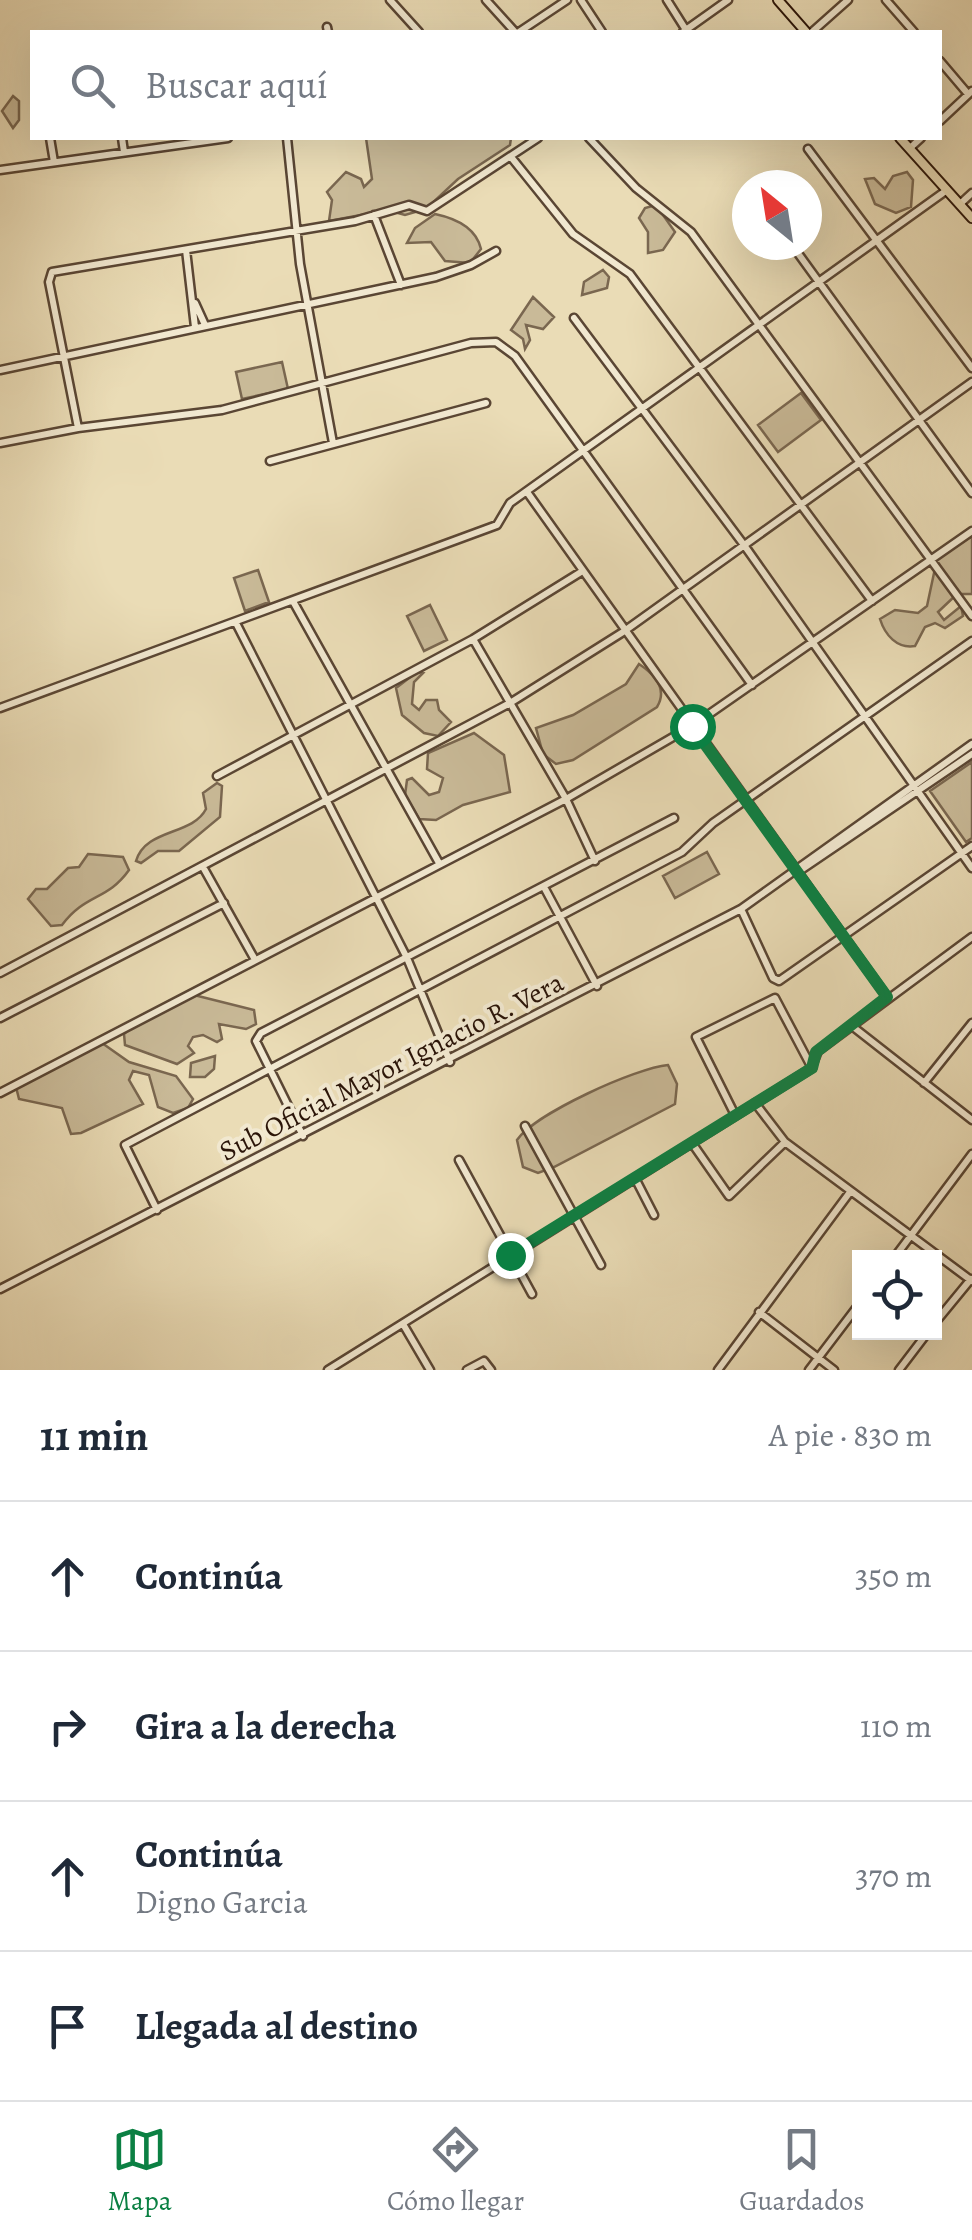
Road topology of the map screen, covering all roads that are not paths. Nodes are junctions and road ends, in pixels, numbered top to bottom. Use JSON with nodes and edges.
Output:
{"nodes":[{"id":1,"x":390,"y":0,"type":"edge"},
{"id":2,"x":486,"y":0,"type":"edge"},
{"id":3,"x":567,"y":0,"type":"edge"},
{"id":4,"x":581,"y":0,"type":"edge"},
{"id":5,"x":666,"y":0,"type":"edge"},
{"id":6,"x":728,"y":0,"type":"edge"},
{"id":7,"x":778,"y":0,"type":"edge"},
{"id":8,"x":848,"y":0,"type":"edge"},
{"id":9,"x":886,"y":0,"type":"edge"},
{"id":10,"x":417,"y":30,"type":"edge"},
{"id":11,"x":515,"y":30,"type":"edge"},
{"id":12,"x":520,"y":30,"type":"edge"},
{"id":13,"x":601,"y":30,"type":"edge"},
{"id":14,"x":684,"y":30,"type":"edge"},
{"id":15,"x":688,"y":30,"type":"edge"},
{"id":16,"x":807,"y":30,"type":"edge"},
{"id":17,"x":811,"y":30,"type":"edge"},
{"id":18,"x":912,"y":30,"type":"edge"},
{"id":19,"x":942,"y":64,"type":"edge"},
{"id":20,"x":970,"y":93,"type":"edge"},
{"id":21,"x":942,"y":119,"type":"edge"},
{"id":22,"x":50,"y":140,"type":"edge"},
{"id":23,"x":122,"y":140,"type":"edge"},
{"id":24,"x":195,"y":140,"type":"edge"},
{"id":25,"x":288,"y":140,"type":"edge"},
{"id":26,"x":535,"y":140,"type":"edge"},
{"id":27,"x":591,"y":140,"type":"edge"},
{"id":28,"x":902,"y":140,"type":"edge"},
{"id":29,"x":919,"y":140,"type":"edge"},
{"id":30,"x":910,"y":148,"type":"junction"},
{"id":31,"x":808,"y":150,"type":"dead end"},
{"id":32,"x":124,"y":152,"type":"junction"},
{"id":33,"x":510,"y":157,"type":"junction"},
{"id":34,"x":54,"y":162,"type":"junction"},
{"id":35,"x":0,"y":170,"type":"edge"},
{"id":36,"x":947,"y":190,"type":"junction"},
{"id":37,"x":972,"y":193,"type":"edge"},
{"id":38,"x":960,"y":204,"type":"junction"},
{"id":39,"x":374,"y":215,"type":"junction"},
{"id":40,"x":972,"y":218,"type":"edge"},
{"id":41,"x":298,"y":231,"type":"junction"},
{"id":42,"x":878,"y":241,"type":"junction"},
{"id":43,"x":186,"y":250,"type":"junction"},
{"id":44,"x":496,"y":250,"type":"dead end"},
{"id":45,"x":803,"y":260,"type":"edge"},
{"id":46,"x":820,"y":282,"type":"junction"},
{"id":47,"x":401,"y":285,"type":"junction"},
{"id":48,"x":194,"y":302,"type":"junction"},
{"id":49,"x":308,"y":304,"type":"junction"},
{"id":50,"x":574,"y":318,"type":"dead end"},
{"id":51,"x":762,"y":324,"type":"junction"},
{"id":52,"x":205,"y":325,"type":"junction"},
{"id":53,"x":195,"y":327,"type":"junction"},
{"id":54,"x":64,"y":357,"type":"junction"},
{"id":55,"x":701,"y":368,"type":"junction"},
{"id":56,"x":972,"y":368,"type":"edge"},
{"id":57,"x":0,"y":370,"type":"edge"},
{"id":58,"x":972,"y":382,"type":"edge"},
{"id":59,"x":321,"y":386,"type":"junction"},
{"id":60,"x":486,"y":402,"type":"dead end"},
{"id":61,"x":642,"y":409,"type":"junction"},
{"id":62,"x":919,"y":420,"type":"junction"},
{"id":63,"x":78,"y":428,"type":"junction"},
{"id":64,"x":0,"y":443,"type":"edge"},
{"id":65,"x":333,"y":443,"type":"junction"},
{"id":66,"x":584,"y":450,"type":"junction"},
{"id":67,"x":861,"y":461,"type":"junction"},
{"id":68,"x":270,"y":462,"type":"dead end"},
{"id":69,"x":527,"y":492,"type":"junction"},
{"id":70,"x":972,"y":493,"type":"edge"},
{"id":71,"x":801,"y":504,"type":"junction"},
{"id":72,"x":972,"y":531,"type":"edge"},
{"id":73,"x":744,"y":545,"type":"junction"},
{"id":74,"x":932,"y":560,"type":"junction"},
{"id":75,"x":580,"y":572,"type":"junction"},
{"id":76,"x":683,"y":588,"type":"junction"},
{"id":77,"x":872,"y":601,"type":"junction"},
{"id":78,"x":294,"y":602,"type":"junction"},
{"id":79,"x":972,"y":616,"type":"edge"},
{"id":80,"x":236,"y":623,"type":"junction"},
{"id":81,"x":623,"y":632,"type":"junction"},
{"id":82,"x":473,"y":638,"type":"junction"},
{"id":83,"x":972,"y":641,"type":"edge"},
{"id":84,"x":813,"y":643,"type":"junction"},
{"id":85,"x":752,"y":685,"type":"junction"},
{"id":86,"x":510,"y":703,"type":"junction"},
{"id":87,"x":348,"y":705,"type":"junction"},
{"id":88,"x":0,"y":708,"type":"edge"},
{"id":89,"x":865,"y":716,"type":"junction"},
{"id":90,"x":692,"y":726,"type":"junction"},
{"id":91,"x":292,"y":735,"type":"junction"},
{"id":92,"x":972,"y":744,"type":"edge"},
{"id":93,"x":972,"y":754,"type":"edge"},
{"id":94,"x":385,"y":773,"type":"junction"},
{"id":95,"x":216,"y":776,"type":"dead end"},
{"id":96,"x":916,"y":788,"type":"junction"},
{"id":97,"x":566,"y":799,"type":"junction"},
{"id":98,"x":745,"y":801,"type":"junction"},
{"id":99,"x":328,"y":802,"type":"junction"},
{"id":100,"x":674,"y":818,"type":"dead end"},
{"id":101,"x":972,"y":846,"type":"edge"},
{"id":102,"x":962,"y":854,"type":"junction"},
{"id":103,"x":595,"y":860,"type":"junction"},
{"id":104,"x":439,"y":863,"type":"junction"},
{"id":105,"x":203,"y":867,"type":"junction"},
{"id":106,"x":972,"y":868,"type":"edge"},
{"id":107,"x":797,"y":872,"type":"junction"},
{"id":108,"x":544,"y":887,"type":"junction"},
{"id":109,"x":376,"y":897,"type":"junction"},
{"id":110,"x":224,"y":903,"type":"junction"},
{"id":111,"x":741,"y":909,"type":"junction"},
{"id":112,"x":560,"y":917,"type":"junction"},
{"id":113,"x":843,"y":936,"type":"junction"},
{"id":114,"x":972,"y":937,"type":"edge"},
{"id":115,"x":254,"y":958,"type":"junction"},
{"id":116,"x":407,"y":958,"type":"junction"},
{"id":117,"x":0,"y":973,"type":"edge"},
{"id":118,"x":597,"y":986,"type":"junction"},
{"id":119,"x":420,"y":990,"type":"junction"},
{"id":120,"x":887,"y":997,"type":"junction"},
{"id":121,"x":0,"y":1018,"type":"edge"},
{"id":122,"x":972,"y":1022,"type":"edge"},
{"id":123,"x":852,"y":1026,"type":"junction"},
{"id":124,"x":450,"y":1062,"type":"junction"},
{"id":125,"x":812,"y":1068,"type":"junction"},
{"id":126,"x":268,"y":1071,"type":"junction"},
{"id":127,"x":924,"y":1083,"type":"junction"},
{"id":128,"x":0,"y":1093,"type":"edge"},
{"id":129,"x":755,"y":1103,"type":"junction"},
{"id":130,"x":735,"y":1115,"type":"junction"},
{"id":131,"x":972,"y":1120,"type":"edge"},
{"id":132,"x":525,"y":1126,"type":"dead end"},
{"id":133,"x":303,"y":1136,"type":"junction"},
{"id":134,"x":692,"y":1142,"type":"junction"},
{"id":135,"x":785,"y":1142,"type":"junction"},
{"id":136,"x":972,"y":1154,"type":"edge"},
{"id":137,"x":458,"y":1160,"type":"dead end"},
{"id":138,"x":635,"y":1178,"type":"junction"},
{"id":139,"x":850,"y":1192,"type":"junction"},
{"id":140,"x":157,"y":1210,"type":"junction"},
{"id":141,"x":654,"y":1215,"type":"dead end"},
{"id":142,"x":572,"y":1216,"type":"junction"},
{"id":143,"x":910,"y":1237,"type":"junction"},
{"id":144,"x":900,"y":1250,"type":"edge"},
{"id":145,"x":510,"y":1255,"type":"junction"},
{"id":146,"x":601,"y":1265,"type":"dead end"},
{"id":147,"x":971,"y":1280,"type":"edge"},
{"id":148,"x":0,"y":1289,"type":"edge"},
{"id":149,"x":532,"y":1294,"type":"dead end"},
{"id":150,"x":759,"y":1312,"type":"junction"},
{"id":151,"x":852,"y":1313,"type":"edge"},
{"id":152,"x":942,"y":1314,"type":"edge"},
{"id":153,"x":403,"y":1324,"type":"junction"},
{"id":154,"x":922,"y":1340,"type":"edge"},
{"id":155,"x":818,"y":1358,"type":"junction"},
{"id":156,"x":328,"y":1370,"type":"edge"},
{"id":157,"x":430,"y":1370,"type":"edge"},
{"id":158,"x":467,"y":1370,"type":"edge"},
{"id":159,"x":491,"y":1370,"type":"edge"},
{"id":160,"x":718,"y":1370,"type":"edge"},
{"id":161,"x":809,"y":1370,"type":"edge"},
{"id":162,"x":834,"y":1370,"type":"edge"},
{"id":163,"x":899,"y":1370,"type":"edge"}],
"edges":[{"from":1,"to":10,"type":"street"},
{"from":2,"to":11,"type":"street"},
{"from":3,"to":12,"type":"street"},
{"from":4,"to":13,"type":"street"},
{"from":5,"to":14,"type":"street"},
{"from":6,"to":15,"type":"street"},
{"from":7,"to":16,"type":"main road"},
{"from":8,"to":17,"type":"street"},
{"from":9,"to":18,"type":"street"},
{"from":19,"to":20,"type":"street"},
{"from":20,"to":21,"type":"street"},
{"from":22,"to":34,"type":"street"},
{"from":23,"to":32,"type":"street"},
{"from":24,"to":32,"type":"street"},
{"from":25,"to":41,"type":"street"},
{"from":26,"to":33,"type":"street"},
{"from":27,"to":51,"type":"street"},
{"from":28,"to":30,"type":"main road"},
{"from":29,"to":30,"type":"street"},
{"from":30,"to":36,"type":"main road"},
{"from":31,"to":42,"type":"street"},
{"from":32,"to":34,"type":"street"},
{"from":33,"to":39,"type":"street"},
{"from":33,"to":55,"type":"street"},
{"from":34,"to":35,"type":"street"},
{"from":36,"to":38,"type":"main road"},
{"from":36,"to":42,"type":"street"},
{"from":37,"to":38,"type":"street"},
{"from":38,"to":40,"type":"main road"},
{"from":39,"to":41,"type":"street"},
{"from":39,"to":47,"type":"street"},
{"from":41,"to":43,"type":"street"},
{"from":41,"to":49,"type":"street"},
{"from":42,"to":46,"type":"street"},
{"from":42,"to":56,"type":"street"},
{"from":43,"to":48,"type":"street"},
{"from":43,"to":54,"type":"street"},
{"from":44,"to":47,"type":"street"},
{"from":45,"to":46,"type":"street"},
{"from":46,"to":51,"type":"street"},
{"from":46,"to":62,"type":"street"},
{"from":47,"to":49,"type":"street"},
{"from":48,"to":52,"type":"street"},
{"from":48,"to":53,"type":"street"},
{"from":49,"to":52,"type":"street"},
{"from":49,"to":59,"type":"street"},
{"from":50,"to":61,"type":"street"},
{"from":51,"to":55,"type":"street"},
{"from":51,"to":67,"type":"street"},
{"from":52,"to":53,"type":"street"},
{"from":53,"to":54,"type":"street"},
{"from":54,"to":57,"type":"street"},
{"from":54,"to":63,"type":"street"},
{"from":55,"to":61,"type":"street"},
{"from":55,"to":71,"type":"street"},
{"from":58,"to":62,"type":"street"},
{"from":59,"to":63,"type":"street"},
{"from":59,"to":65,"type":"street"},
{"from":59,"to":66,"type":"street"},
{"from":60,"to":65,"type":"street"},
{"from":61,"to":66,"type":"street"},
{"from":61,"to":73,"type":"street"},
{"from":62,"to":67,"type":"street"},
{"from":62,"to":70,"type":"street"},
{"from":63,"to":64,"type":"street"},
{"from":65,"to":68,"type":"street"},
{"from":66,"to":69,"type":"street"},
{"from":66,"to":76,"type":"street"},
{"from":67,"to":71,"type":"street"},
{"from":67,"to":74,"type":"street"},
{"from":69,"to":75,"type":"street"},
{"from":69,"to":78,"type":"street"},
{"from":71,"to":73,"type":"street"},
{"from":71,"to":77,"type":"street"},
{"from":72,"to":74,"type":"street"},
{"from":73,"to":76,"type":"street"},
{"from":73,"to":84,"type":"street"},
{"from":74,"to":77,"type":"street"},
{"from":74,"to":79,"type":"street"},
{"from":75,"to":81,"type":"street"},
{"from":75,"to":82,"type":"street"},
{"from":76,"to":81,"type":"street"},
{"from":76,"to":85,"type":"street"},
{"from":77,"to":84,"type":"street"},
{"from":78,"to":80,"type":"street"},
{"from":78,"to":87,"type":"street"},
{"from":80,"to":88,"type":"street"},
{"from":80,"to":91,"type":"street"},
{"from":81,"to":86,"type":"street"},
{"from":81,"to":90,"type":"street"},
{"from":82,"to":86,"type":"street"},
{"from":82,"to":87,"type":"street"},
{"from":83,"to":89,"type":"street"},
{"from":84,"to":85,"type":"street"},
{"from":84,"to":89,"type":"street"},
{"from":85,"to":90,"type":"street"},
{"from":86,"to":94,"type":"street"},
{"from":86,"to":97,"type":"street"},
{"from":87,"to":91,"type":"street"},
{"from":87,"to":94,"type":"street"},
{"from":89,"to":96,"type":"street"},
{"from":89,"to":98,"type":"street"},
{"from":90,"to":97,"type":"street"},
{"from":90,"to":98,"type":"street"},
{"from":91,"to":95,"type":"street"},
{"from":91,"to":99,"type":"street"},
{"from":92,"to":96,"type":"street"},
{"from":93,"to":96,"type":"street"},
{"from":94,"to":99,"type":"street"},
{"from":94,"to":104,"type":"street"},
{"from":96,"to":102,"type":"street"},
{"from":96,"to":107,"type":"street","name":"Sub Oficial Mayor Ignacio R. Vera"},
{"from":97,"to":103,"type":"street"},
{"from":97,"to":104,"type":"street"},
{"from":98,"to":107,"type":"street"},
{"from":98,"to":112,"type":"street"},
{"from":99,"to":105,"type":"street"},
{"from":99,"to":109,"type":"street"},
{"from":100,"to":103,"type":"street"},
{"from":101,"to":102,"type":"street"},
{"from":102,"to":106,"type":"street"},
{"from":102,"to":113,"type":"street"},
{"from":103,"to":108,"type":"street"},
{"from":104,"to":109,"type":"street"},
{"from":105,"to":110,"type":"street"},
{"from":105,"to":117,"type":"street"},
{"from":107,"to":111,"type":"street","name":"Sub Oficial Mayor Ignacio R. Vera"},
{"from":107,"to":113,"type":"street"},
{"from":108,"to":112,"type":"street"},
{"from":108,"to":116,"type":"street"},
{"from":109,"to":115,"type":"street"},
{"from":109,"to":116,"type":"street"},
{"from":110,"to":115,"type":"street"},
{"from":110,"to":121,"type":"street"},
{"from":111,"to":113,"type":"street"},
{"from":111,"to":118,"type":"street","name":"Sub Oficial Mayor Ignacio R. Vera"},
{"from":112,"to":118,"type":"street"},
{"from":112,"to":119,"type":"street"},
{"from":113,"to":120,"type":"street"},
{"from":114,"to":120,"type":"street"},
{"from":115,"to":128,"type":"street"},
{"from":116,"to":119,"type":"street"},
{"from":116,"to":126,"type":"street"},
{"from":118,"to":124,"type":"street","name":"Sub Oficial Mayor Ignacio R. Vera"},
{"from":119,"to":124,"type":"street"},
{"from":119,"to":126,"type":"street"},
{"from":120,"to":123,"type":"street"},
{"from":122,"to":127,"type":"street"},
{"from":123,"to":125,"type":"street"},
{"from":123,"to":127,"type":"street"},
{"from":124,"to":133,"type":"street","name":"Sub Oficial Mayor Ignacio R. Vera"},
{"from":125,"to":129,"type":"street"},
{"from":125,"to":130,"type":"street"},
{"from":126,"to":133,"type":"street"},
{"from":126,"to":140,"type":"street"},
{"from":127,"to":131,"type":"street"},
{"from":129,"to":130,"type":"street"},
{"from":129,"to":135,"type":"street"},
{"from":130,"to":134,"type":"street"},
{"from":132,"to":142,"type":"street"},
{"from":133,"to":140,"type":"street","name":"Sub Oficial Mayor Ignacio R. Vera"},
{"from":134,"to":135,"type":"street"},
{"from":134,"to":138,"type":"street"},
{"from":135,"to":139,"type":"street"},
{"from":136,"to":143,"type":"street"},
{"from":137,"to":145,"type":"street"},
{"from":138,"to":141,"type":"street"},
{"from":138,"to":142,"type":"street"},
{"from":139,"to":143,"type":"street"},
{"from":139,"to":150,"type":"street"},
{"from":140,"to":148,"type":"street","name":"Sub Oficial Mayor Ignacio R. Vera"},
{"from":142,"to":145,"type":"street"},
{"from":142,"to":146,"type":"street"},
{"from":143,"to":144,"type":"street"},
{"from":143,"to":147,"type":"street"},
{"from":145,"to":149,"type":"street"},
{"from":145,"to":153,"type":"street"},
{"from":147,"to":152,"type":"street"},
{"from":150,"to":155,"type":"street"},
{"from":150,"to":160,"type":"street"},
{"from":151,"to":155,"type":"street"},
{"from":153,"to":156,"type":"street"},
{"from":153,"to":157,"type":"street"},
{"from":154,"to":163,"type":"street"},
{"from":155,"to":161,"type":"street"},
{"from":155,"to":162,"type":"street"},
{"from":158,"to":159,"type":"street"}]}
